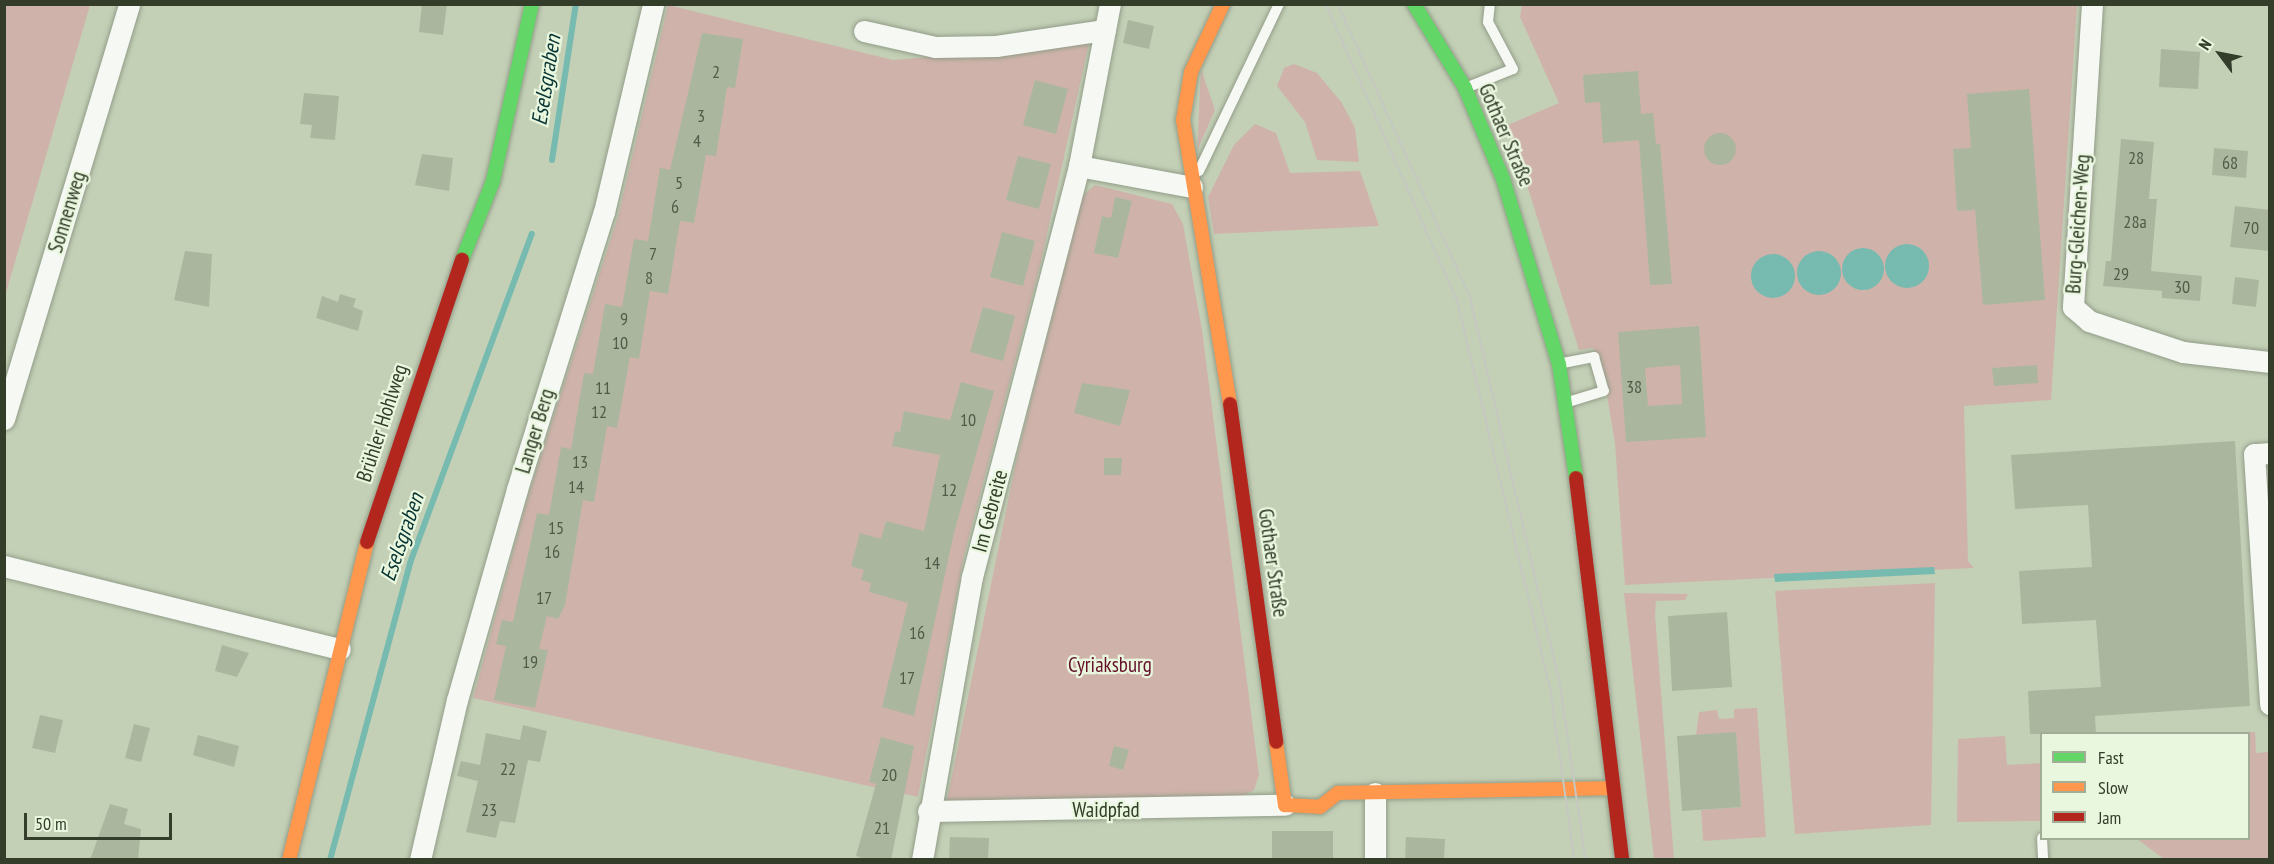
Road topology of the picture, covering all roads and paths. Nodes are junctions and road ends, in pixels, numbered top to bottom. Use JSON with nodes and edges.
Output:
{"nodes":[{"id":1,"x":129,"y":4,"type":"edge"},
{"id":2,"x":532,"y":4,"type":"edge"},
{"id":3,"x":653,"y":4,"type":"edge"},
{"id":4,"x":1110,"y":4,"type":"edge"},
{"id":5,"x":1223,"y":4,"type":"edge"},
{"id":6,"x":1279,"y":4,"type":"edge"},
{"id":7,"x":1414,"y":4,"type":"edge"},
{"id":8,"x":1490,"y":4,"type":"edge"},
{"id":9,"x":2092,"y":4,"type":"edge"},
{"id":10,"x":1105,"y":30,"type":"junction"},
{"id":11,"x":864,"y":31,"type":"dead end"},
{"id":12,"x":1465,"y":88,"type":"junction"},
{"id":13,"x":1079,"y":166,"type":"junction"},
{"id":14,"x":1192,"y":187,"type":"junction"},
{"id":15,"x":2270,"y":362,"type":"edge"},
{"id":16,"x":1559,"y":363,"type":"junction"},
{"id":17,"x":1566,"y":402,"type":"junction"},
{"id":18,"x":4,"y":419,"type":"edge"},
{"id":19,"x":2270,"y":453,"type":"edge"},
{"id":20,"x":2264,"y":510,"type":"edge"},
{"id":21,"x":2265,"y":560,"type":"edge"},
{"id":22,"x":4,"y":566,"type":"edge"},
{"id":23,"x":2267,"y":611,"type":"edge"},
{"id":24,"x":340,"y":649,"type":"junction"},
{"id":25,"x":2268,"y":662,"type":"edge"},
{"id":26,"x":2270,"y":704,"type":"edge"},
{"id":27,"x":1614,"y":788,"type":"junction"},
{"id":28,"x":1375,"y":793,"type":"junction"},
{"id":29,"x":1285,"y":805,"type":"junction"},
{"id":30,"x":928,"y":811,"type":"junction"},
{"id":31,"x":2042,"y":840,"type":"edge"},
{"id":32,"x":289,"y":860,"type":"edge"},
{"id":33,"x":420,"y":860,"type":"edge"},
{"id":34,"x":922,"y":860,"type":"edge"},
{"id":35,"x":1375,"y":860,"type":"edge"},
{"id":36,"x":1622,"y":860,"type":"edge"},
{"id":37,"x":2043,"y":860,"type":"edge"}],
"edges":[{"from":1,"to":18,"type":"street","name":"Sonnenweg"},
{"from":2,"to":24,"type":"street","name":"Brühler Hohlweg"},
{"from":3,"to":33,"type":"street","name":"Langer Berg"},
{"from":4,"to":10,"type":"street","name":"Im Gebreite"},
{"from":5,"to":14,"type":"street","name":"Gothaer Straße"},
{"from":6,"to":14,"type":"lane"},
{"from":7,"to":12,"type":"street","name":"Gothaer Straße"},
{"from":8,"to":12,"type":"lane"},
{"from":9,"to":15,"type":"street","name":"Burg-Gleichen-Weg"},
{"from":10,"to":11,"type":"street"},
{"from":10,"to":13,"type":"street","name":"Im Gebreite"},
{"from":12,"to":16,"type":"street","name":"Gothaer Straße"},
{"from":13,"to":14,"type":"street"},
{"from":13,"to":30,"type":"street","name":"Im Gebreite"},
{"from":14,"to":29,"type":"street","name":"Gothaer Straße"},
{"from":16,"to":17,"type":"street","name":"Gothaer Straße"},
{"from":16,"to":17,"type":"lane"},
{"from":17,"to":27,"type":"street","name":"Gothaer Straße"},
{"from":19,"to":20,"type":"street"},
{"from":20,"to":21,"type":"street"},
{"from":21,"to":23,"type":"street"},
{"from":22,"to":24,"type":"street"},
{"from":23,"to":25,"type":"street"},
{"from":24,"to":32,"type":"street","name":"Brühler Hohlweg"},
{"from":25,"to":26,"type":"street"},
{"from":27,"to":28,"type":"street"},
{"from":27,"to":36,"type":"street","name":"Gothaer Straße"},
{"from":28,"to":29,"type":"street"},
{"from":28,"to":35,"type":"street"},
{"from":29,"to":30,"type":"street","name":"Waidpfad"},
{"from":30,"to":34,"type":"street","name":"Im Gebreite"},
{"from":31,"to":37,"type":"lane"}]}
